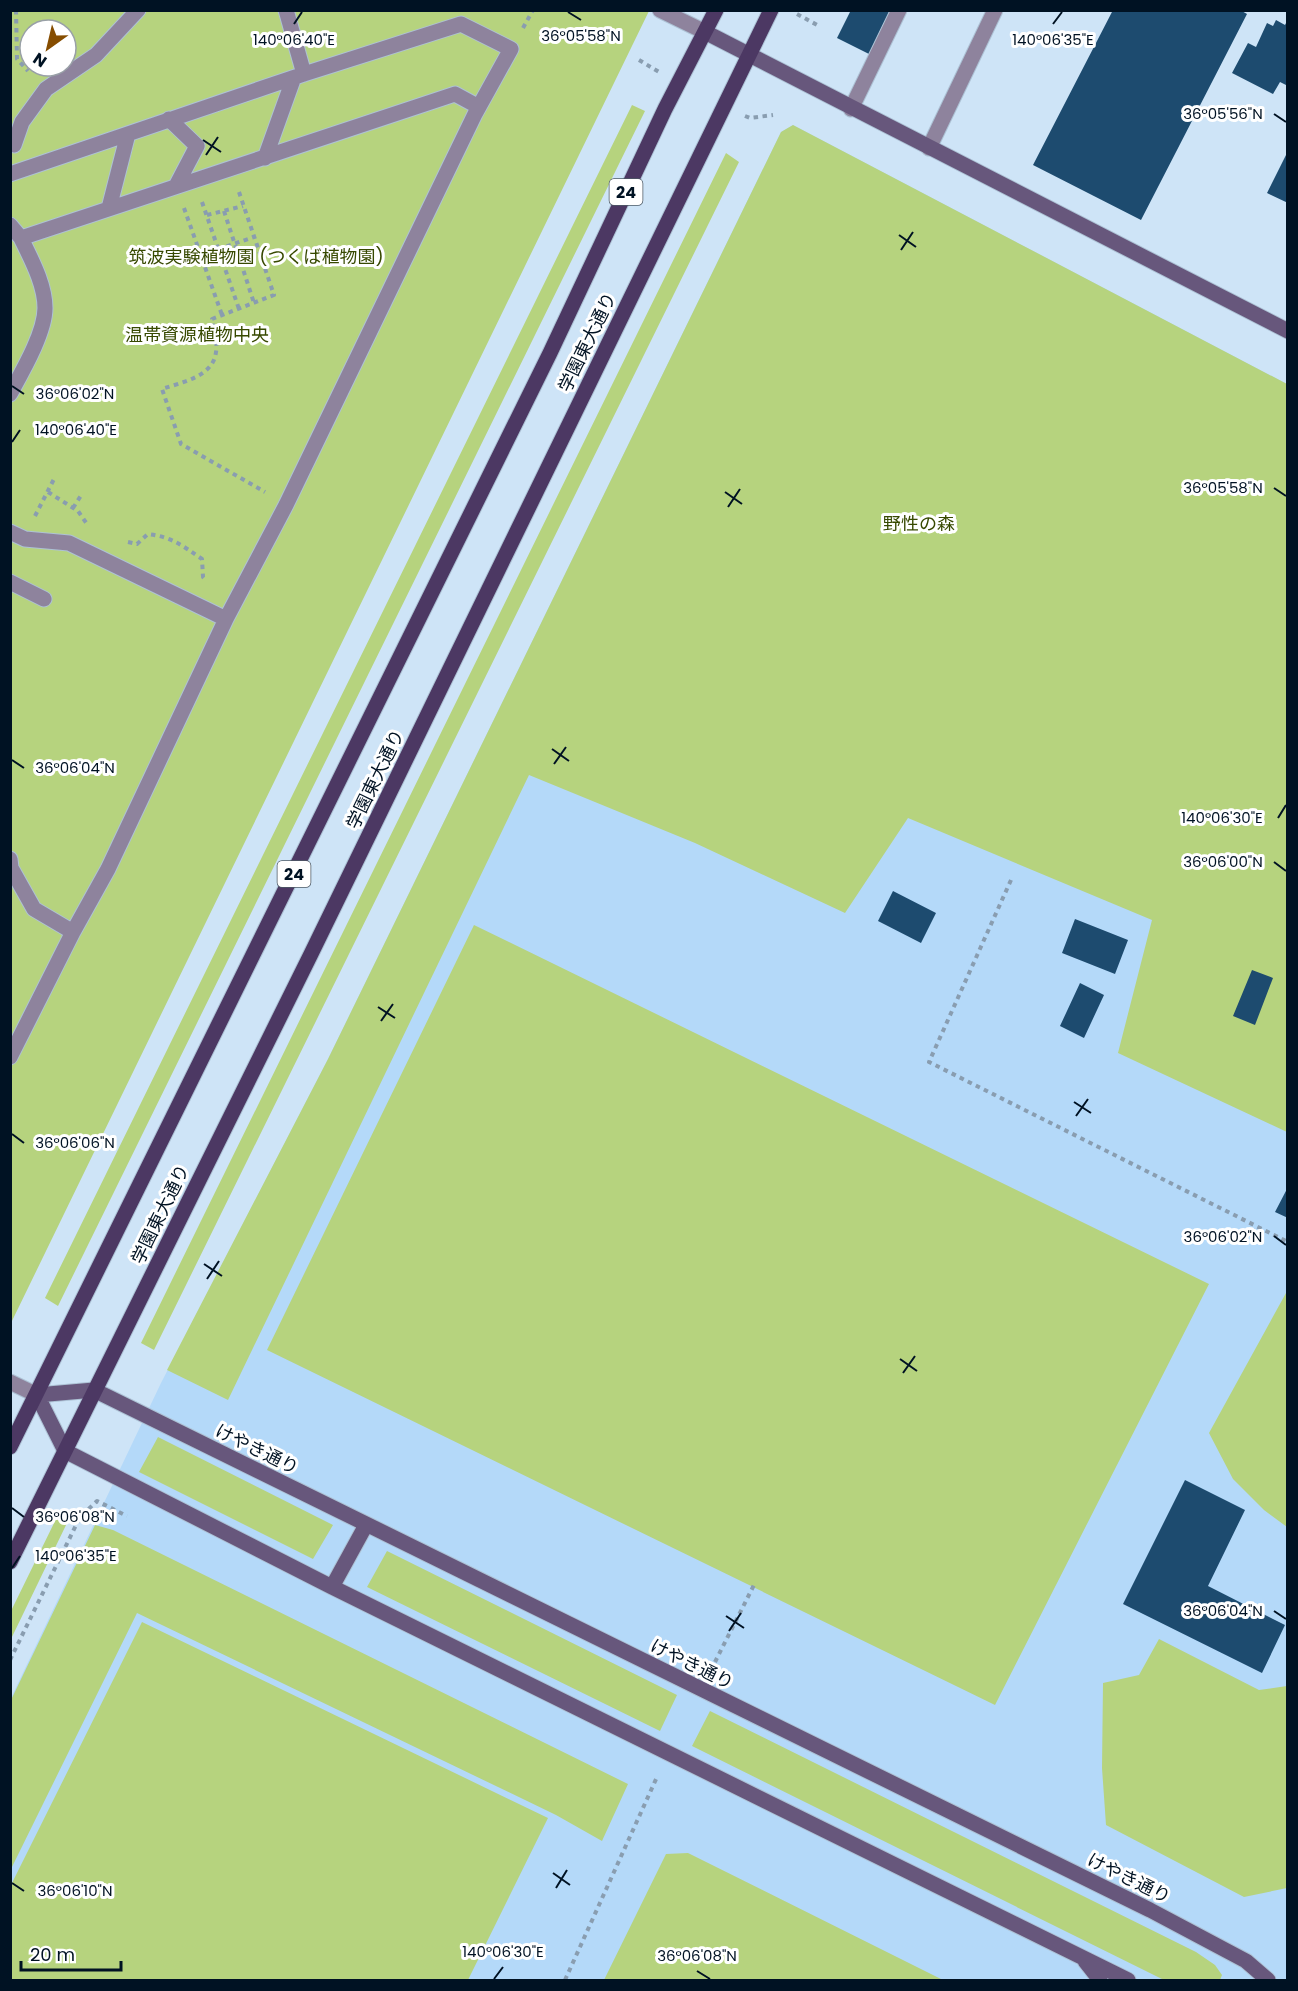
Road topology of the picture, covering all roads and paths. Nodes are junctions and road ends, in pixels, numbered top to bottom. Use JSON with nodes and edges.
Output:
{"nodes":[{"id":1,"x":16,"y":10,"type":"edge"},
{"id":2,"x":138,"y":10,"type":"edge"},
{"id":3,"x":286,"y":10,"type":"edge"},
{"id":4,"x":660,"y":10,"type":"edge"},
{"id":5,"x":716,"y":10,"type":"edge"},
{"id":6,"x":771,"y":10,"type":"edge"},
{"id":7,"x":899,"y":10,"type":"edge"},
{"id":8,"x":995,"y":10,"type":"edge"},
{"id":9,"x":797,"y":14,"type":"dead end"},
{"id":10,"x":819,"y":26,"type":"dead end"},
{"id":11,"x":705,"y":32,"type":"junction"},
{"id":12,"x":10,"y":53,"type":"edge"},
{"id":13,"x":748,"y":55,"type":"junction"},
{"id":14,"x":17,"y":59,"type":"junction"},
{"id":15,"x":639,"y":60,"type":"dead end"},
{"id":16,"x":662,"y":74,"type":"dead end"},
{"id":17,"x":299,"y":77,"type":"junction"},
{"id":18,"x":46,"y":89,"type":"junction"},
{"id":19,"x":479,"y":107,"type":"junction"},
{"id":20,"x":851,"y":109,"type":"junction"},
{"id":21,"x":742,"y":114,"type":"dead end"},
{"id":22,"x":773,"y":115,"type":"dead end"},
{"id":23,"x":169,"y":120,"type":"junction"},
{"id":24,"x":128,"y":134,"type":"junction"},
{"id":25,"x":12,"y":143,"type":"edge"},
{"id":26,"x":929,"y":148,"type":"junction"},
{"id":27,"x":265,"y":158,"type":"junction"},
{"id":28,"x":232,"y":168,"type":"junction"},
{"id":29,"x":14,"y":172,"type":"edge"},
{"id":30,"x":194,"y":179,"type":"junction"},
{"id":31,"x":176,"y":186,"type":"junction"},
{"id":32,"x":243,"y":206,"type":"junction"},
{"id":33,"x":109,"y":208,"type":"junction"},
{"id":34,"x":224,"y":211,"type":"junction"},
{"id":35,"x":207,"y":215,"type":"junction"},
{"id":36,"x":10,"y":225,"type":"edge"},
{"id":37,"x":254,"y":237,"type":"junction"},
{"id":38,"x":21,"y":238,"type":"junction"},
{"id":39,"x":235,"y":244,"type":"junction"},
{"id":40,"x":219,"y":249,"type":"junction"},
{"id":41,"x":201,"y":255,"type":"junction"},
{"id":42,"x":254,"y":303,"type":"junction"},
{"id":43,"x":239,"y":309,"type":"junction"},
{"id":44,"x":222,"y":315,"type":"junction"},
{"id":45,"x":1287,"y":331,"type":"edge"},
{"id":46,"x":10,"y":394,"type":"edge"},
{"id":47,"x":55,"y":477,"type":"dead end"},
{"id":48,"x":48,"y":492,"type":"junction"},
{"id":49,"x":82,"y":494,"type":"dead end"},
{"id":50,"x":286,"y":505,"type":"junction"},
{"id":51,"x":73,"y":508,"type":"junction"},
{"id":52,"x":90,"y":530,"type":"dead end"},
{"id":53,"x":10,"y":532,"type":"edge"},
{"id":54,"x":25,"y":539,"type":"junction"},
{"id":55,"x":126,"y":542,"type":"dead end"},
{"id":56,"x":10,"y":582,"type":"edge"},
{"id":57,"x":237,"y":597,"type":"junction"},
{"id":58,"x":44,"y":599,"type":"dead end"},
{"id":59,"x":226,"y":620,"type":"junction"},
{"id":60,"x":10,"y":858,"type":"edge"},
{"id":61,"x":1011,"y":880,"type":"dead end"},
{"id":62,"x":73,"y":932,"type":"junction"},
{"id":63,"x":10,"y":1057,"type":"edge"},
{"id":64,"x":1287,"y":1242,"type":"edge"},
{"id":65,"x":10,"y":1382,"type":"edge"},
{"id":66,"x":94,"y":1390,"type":"junction"},
{"id":67,"x":37,"y":1395,"type":"junction"},
{"id":68,"x":10,"y":1447,"type":"edge"},
{"id":69,"x":65,"y":1450,"type":"junction"},
{"id":70,"x":127,"y":1516,"type":"dead end"},
{"id":71,"x":366,"y":1525,"type":"junction"},
{"id":72,"x":10,"y":1562,"type":"edge"},
{"id":73,"x":755,"y":1584,"type":"dead end"},
{"id":74,"x":332,"y":1587,"type":"junction"},
{"id":75,"x":10,"y":1660,"type":"edge"},
{"id":76,"x":715,"y":1662,"type":"dead end"},
{"id":77,"x":657,"y":1777,"type":"dead end"},
{"id":78,"x":1083,"y":1959,"type":"junction"},
{"id":79,"x":565,"y":1980,"type":"edge"},
{"id":80,"x":1100,"y":1980,"type":"edge"},
{"id":81,"x":1128,"y":1980,"type":"edge"},
{"id":82,"x":1268,"y":1980,"type":"edge"}],
"edges":[{"from":1,"to":14,"type":"path"},
{"from":2,"to":18,"type":"street"},
{"from":3,"to":17,"type":"street"},
{"from":4,"to":11,"type":"street"},
{"from":5,"to":11,"type":"main road","name":"学園東大通り","number":"24"},
{"from":6,"to":13,"type":"main road","name":"学園東大通り"},
{"from":7,"to":20,"type":"street"},
{"from":8,"to":26,"type":"street"},
{"from":9,"to":10,"type":"path"},
{"from":11,"to":13,"type":"street"},
{"from":11,"to":67,"type":"main road","name":"学園東大通り","number":"24"},
{"from":12,"to":14,"type":"path"},
{"from":13,"to":20,"type":"street"},
{"from":13,"to":66,"type":"main road","name":"学園東大通り"},
{"from":14,"to":18,"type":"path"},
{"from":15,"to":16,"type":"path"},
{"from":17,"to":19,"type":"street"},
{"from":17,"to":23,"type":"street"},
{"from":17,"to":27,"type":"street"},
{"from":18,"to":25,"type":"street"},
{"from":19,"to":27,"type":"street"},
{"from":19,"to":50,"type":"street"},
{"from":20,"to":26,"type":"street"},
{"from":21,"to":22,"type":"path"},
{"from":23,"to":24,"type":"street"},
{"from":23,"to":31,"type":"street"},
{"from":24,"to":29,"type":"street"},
{"from":24,"to":33,"type":"street"},
{"from":25,"to":29,"type":"street"},
{"from":26,"to":45,"type":"street"},
{"from":27,"to":28,"type":"street"},
{"from":28,"to":30,"type":"street"},
{"from":28,"to":32,"type":"path"},
{"from":30,"to":31,"type":"street"},
{"from":30,"to":35,"type":"path"},
{"from":31,"to":33,"type":"street"},
{"from":31,"to":41,"type":"path"},
{"from":32,"to":34,"type":"path"},
{"from":32,"to":37,"type":"path"},
{"from":33,"to":38,"type":"street"},
{"from":34,"to":35,"type":"path"},
{"from":34,"to":39,"type":"path"},
{"from":35,"to":40,"type":"path"},
{"from":36,"to":38,"type":"street"},
{"from":37,"to":39,"type":"path"},
{"from":37,"to":42,"type":"path"},
{"from":38,"to":46,"type":"street"},
{"from":39,"to":40,"type":"path"},
{"from":39,"to":42,"type":"path"},
{"from":40,"to":41,"type":"path"},
{"from":40,"to":43,"type":"path"},
{"from":41,"to":44,"type":"path"},
{"from":42,"to":43,"type":"path"},
{"from":43,"to":44,"type":"path"},
{"from":44,"to":50,"type":"path"},
{"from":47,"to":48,"type":"path"},
{"from":48,"to":51,"type":"path"},
{"from":48,"to":54,"type":"path"},
{"from":49,"to":51,"type":"path"},
{"from":50,"to":57,"type":"street"},
{"from":51,"to":52,"type":"path"},
{"from":53,"to":54,"type":"street"},
{"from":54,"to":59,"type":"street"},
{"from":55,"to":57,"type":"path"},
{"from":56,"to":58,"type":"street"},
{"from":57,"to":59,"type":"street"},
{"from":59,"to":62,"type":"street"},
{"from":60,"to":62,"type":"street"},
{"from":61,"to":64,"type":"path"},
{"from":62,"to":63,"type":"street"},
{"from":65,"to":67,"type":"street"},
{"from":66,"to":67,"type":"street"},
{"from":66,"to":69,"type":"main road","name":"学園東大通り"},
{"from":66,"to":71,"type":"street","name":"けやき通り"},
{"from":67,"to":68,"type":"main road","name":"学園東大通り","number":"24"},
{"from":67,"to":69,"type":"street"},
{"from":69,"to":72,"type":"main road","name":"学園東大通り"},
{"from":69,"to":74,"type":"street"},
{"from":70,"to":75,"type":"path"},
{"from":71,"to":74,"type":"street"},
{"from":71,"to":82,"type":"street","name":"けやき通り"},
{"from":73,"to":76,"type":"path"},
{"from":74,"to":78,"type":"street"},
{"from":77,"to":79,"type":"path"},
{"from":78,"to":80,"type":"street"},
{"from":78,"to":81,"type":"street"}]}
